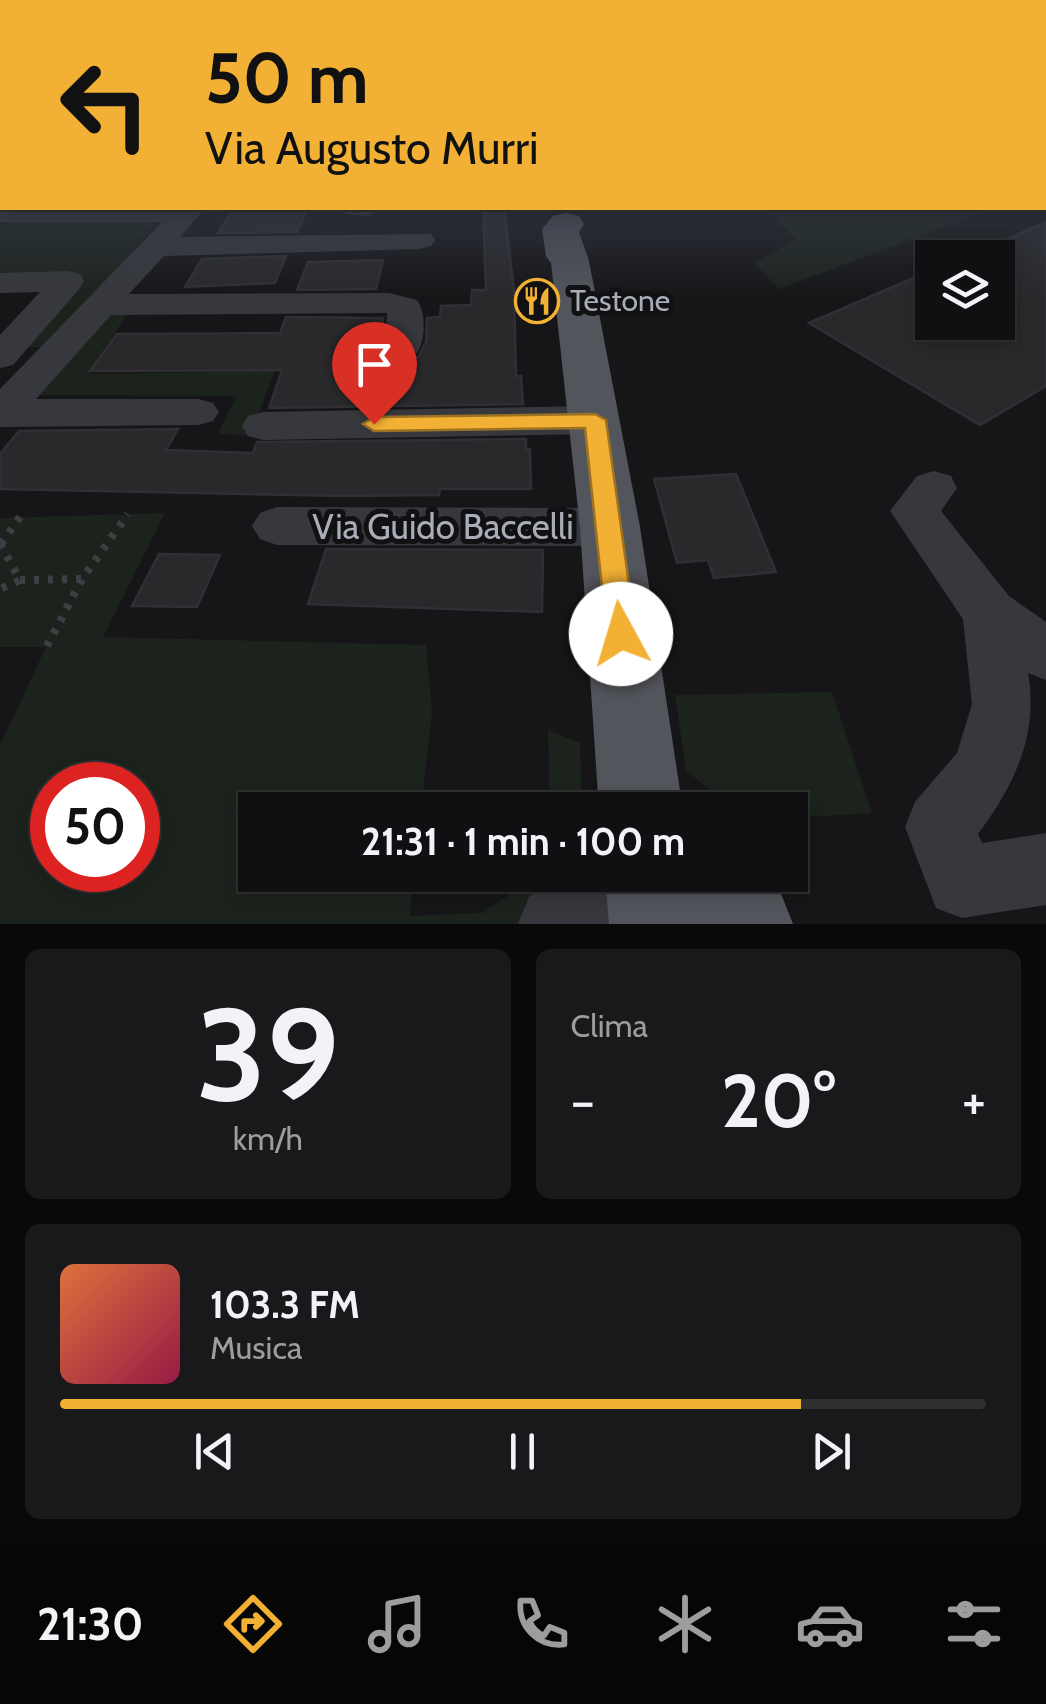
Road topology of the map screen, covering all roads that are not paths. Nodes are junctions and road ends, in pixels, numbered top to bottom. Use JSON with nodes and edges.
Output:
{"nodes":[{"id":1,"x":136,"y":211,"type":"edge"},
{"id":2,"x":188,"y":211,"type":"edge"},
{"id":3,"x":0,"y":214,"type":"edge"},
{"id":4,"x":566,"y":231,"type":"edge"},
{"id":5,"x":420,"y":240,"type":"dead end"},
{"id":6,"x":155,"y":246,"type":"junction"},
{"id":7,"x":0,"y":283,"type":"edge"},
{"id":8,"x":205,"y":304,"type":"junction"},
{"id":9,"x":103,"y":305,"type":"junction"},
{"id":10,"x":277,"y":311,"type":"dead end"},
{"id":11,"x":404,"y":345,"type":"dead end"},
{"id":12,"x":56,"y":356,"type":"junction"},
{"id":13,"x":0,"y":357,"type":"edge"},
{"id":14,"x":198,"y":412,"type":"dead end"},
{"id":15,"x":1,"y":414,"type":"edge"},
{"id":16,"x":595,"y":420,"type":"junction"},
{"id":17,"x":263,"y":426,"type":"dead end"},
{"id":18,"x":934,"y":488,"type":"dead end"},
{"id":19,"x":277,"y":526,"type":"dead end"},
{"id":20,"x":610,"y":527,"type":"junction"},
{"id":21,"x":990,"y":613,"type":"junction"},
{"id":22,"x":1046,"y":654,"type":"edge"},
{"id":23,"x":638,"y":792,"type":"edge"},
{"id":24,"x":1046,"y":869,"type":"edge"},
{"id":25,"x":588,"y":892,"type":"edge"},
{"id":26,"x":606,"y":892,"type":"edge"},
{"id":27,"x":651,"y":892,"type":"edge"},
{"id":28,"x":717,"y":892,"type":"edge"},
{"id":29,"x":556,"y":924,"type":"edge"},
{"id":30,"x":609,"y":924,"type":"edge"},
{"id":31,"x":655,"y":924,"type":"edge"},
{"id":32,"x":748,"y":924,"type":"edge"}],
"edges":[{"from":1,"to":3,"type":"street"},
{"from":2,"to":6,"type":"street"},
{"from":4,"to":16,"type":"main road"},
{"from":5,"to":6,"type":"street"},
{"from":6,"to":9,"type":"street"},
{"from":7,"to":13,"type":"street"},
{"from":8,"to":9,"type":"street"},
{"from":8,"to":10,"type":"street"},
{"from":8,"to":11,"type":"street"},
{"from":9,"to":12,"type":"street"},
{"from":12,"to":13,"type":"street"},
{"from":12,"to":15,"type":"street"},
{"from":14,"to":15,"type":"street"},
{"from":16,"to":17,"type":"street"},
{"from":16,"to":20,"type":"main road"},
{"from":18,"to":21,"type":"street"},
{"from":19,"to":20,"type":"street","name":"Via Guido Baccelli"},
{"from":20,"to":23,"type":"main road"},
{"from":21,"to":22,"type":"street"},
{"from":21,"to":24,"type":"street"},
{"from":25,"to":29,"type":"street"},
{"from":26,"to":30,"type":"street"},
{"from":27,"to":31,"type":"main road"},
{"from":28,"to":32,"type":"main road"}]}
